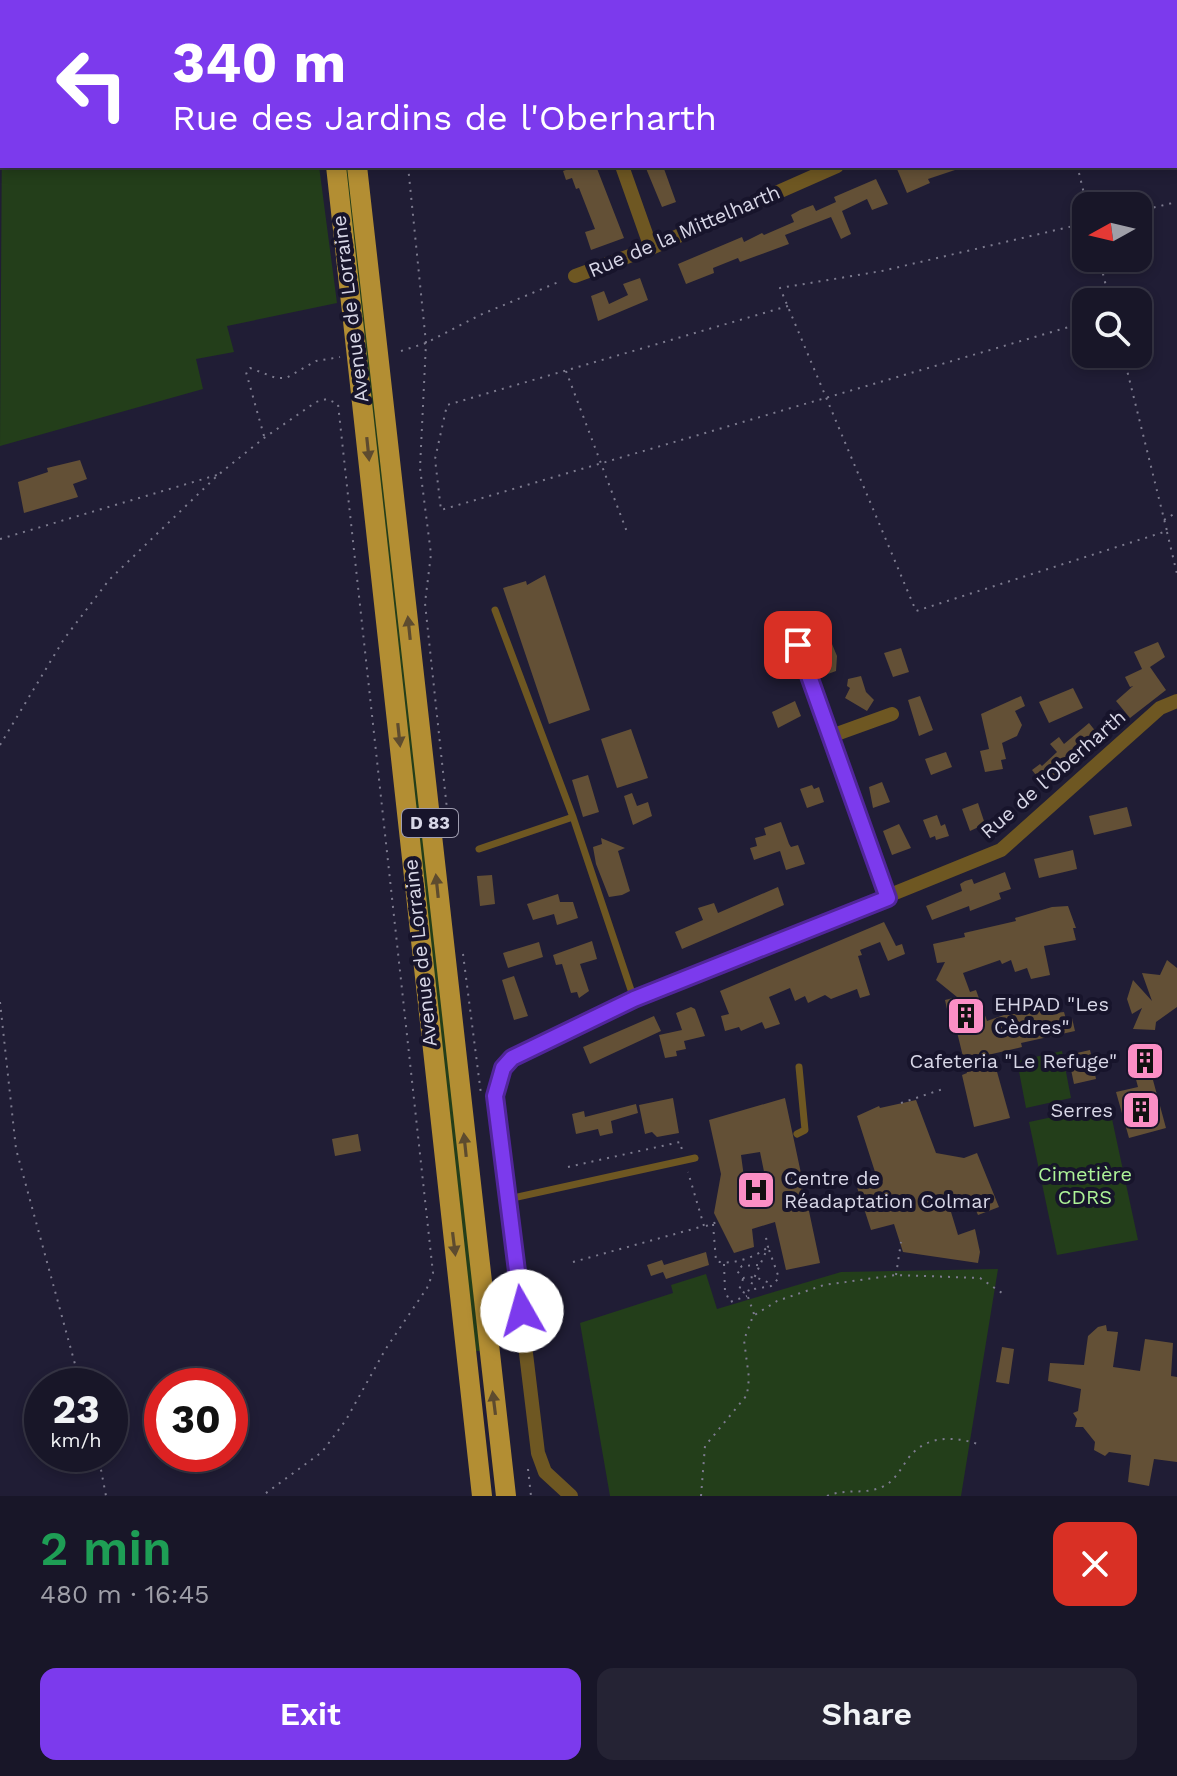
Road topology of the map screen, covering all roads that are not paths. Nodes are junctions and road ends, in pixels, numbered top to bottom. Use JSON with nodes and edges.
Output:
{"nodes":[{"id":1,"x":336,"y":168,"type":"edge"},
{"id":2,"x":357,"y":168,"type":"edge"},
{"id":3,"x":623,"y":168,"type":"edge"},
{"id":4,"x":832,"y":168,"type":"edge"},
{"id":5,"x":651,"y":248,"type":"junction"},
{"id":6,"x":575,"y":276,"type":"road end"},
{"id":7,"x":495,"y":610,"type":"dead end"},
{"id":8,"x":798,"y":645,"type":"dead end"},
{"id":9,"x":1177,"y":701,"type":"edge"},
{"id":10,"x":892,"y":714,"type":"dead end"},
{"id":11,"x":831,"y":736,"type":"junction"},
{"id":12,"x":573,"y":817,"type":"junction"},
{"id":13,"x":479,"y":849,"type":"dead end"},
{"id":14,"x":888,"y":898,"type":"junction"},
{"id":15,"x":634,"y":999,"type":"junction"},
{"id":16,"x":799,"y":1067,"type":"dead end"},
{"id":17,"x":797,"y":1134,"type":"dead end"},
{"id":18,"x":695,"y":1158,"type":"dead end"},
{"id":19,"x":508,"y":1199,"type":"junction"},
{"id":20,"x":482,"y":1496,"type":"edge"},
{"id":21,"x":506,"y":1496,"type":"edge"},
{"id":22,"x":571,"y":1496,"type":"edge"}],
"edges":[{"from":1,"to":20,"type":"main road","name":"Avenue de Lorraine","number":"D 83","one_way":true},
{"from":21,"to":2,"type":"main road","name":"Avenue de Lorraine","number":"D 83","one_way":true},
{"from":3,"to":5,"type":"street"},
{"from":4,"to":5,"type":"street","name":"Rue de la Mittelharth"},
{"from":5,"to":6,"type":"street","name":"Rue de la Mittelharth"},
{"from":7,"to":12,"type":"lane"},
{"from":8,"to":11,"type":"street"},
{"from":9,"to":14,"type":"street","name":"Rue de l'Oberharth"},
{"from":10,"to":11,"type":"street"},
{"from":11,"to":14,"type":"street"},
{"from":12,"to":13,"type":"lane"},
{"from":12,"to":15,"type":"lane"},
{"from":14,"to":15,"type":"street","name":"Rue de l'Oberharth"},
{"from":15,"to":19,"type":"street","name":"Rue de l'Oberharth"},
{"from":16,"to":17,"type":"lane"},
{"from":18,"to":19,"type":"lane"},
{"from":19,"to":22,"type":"street","name":"Rue de l'Oberharth"}]}
